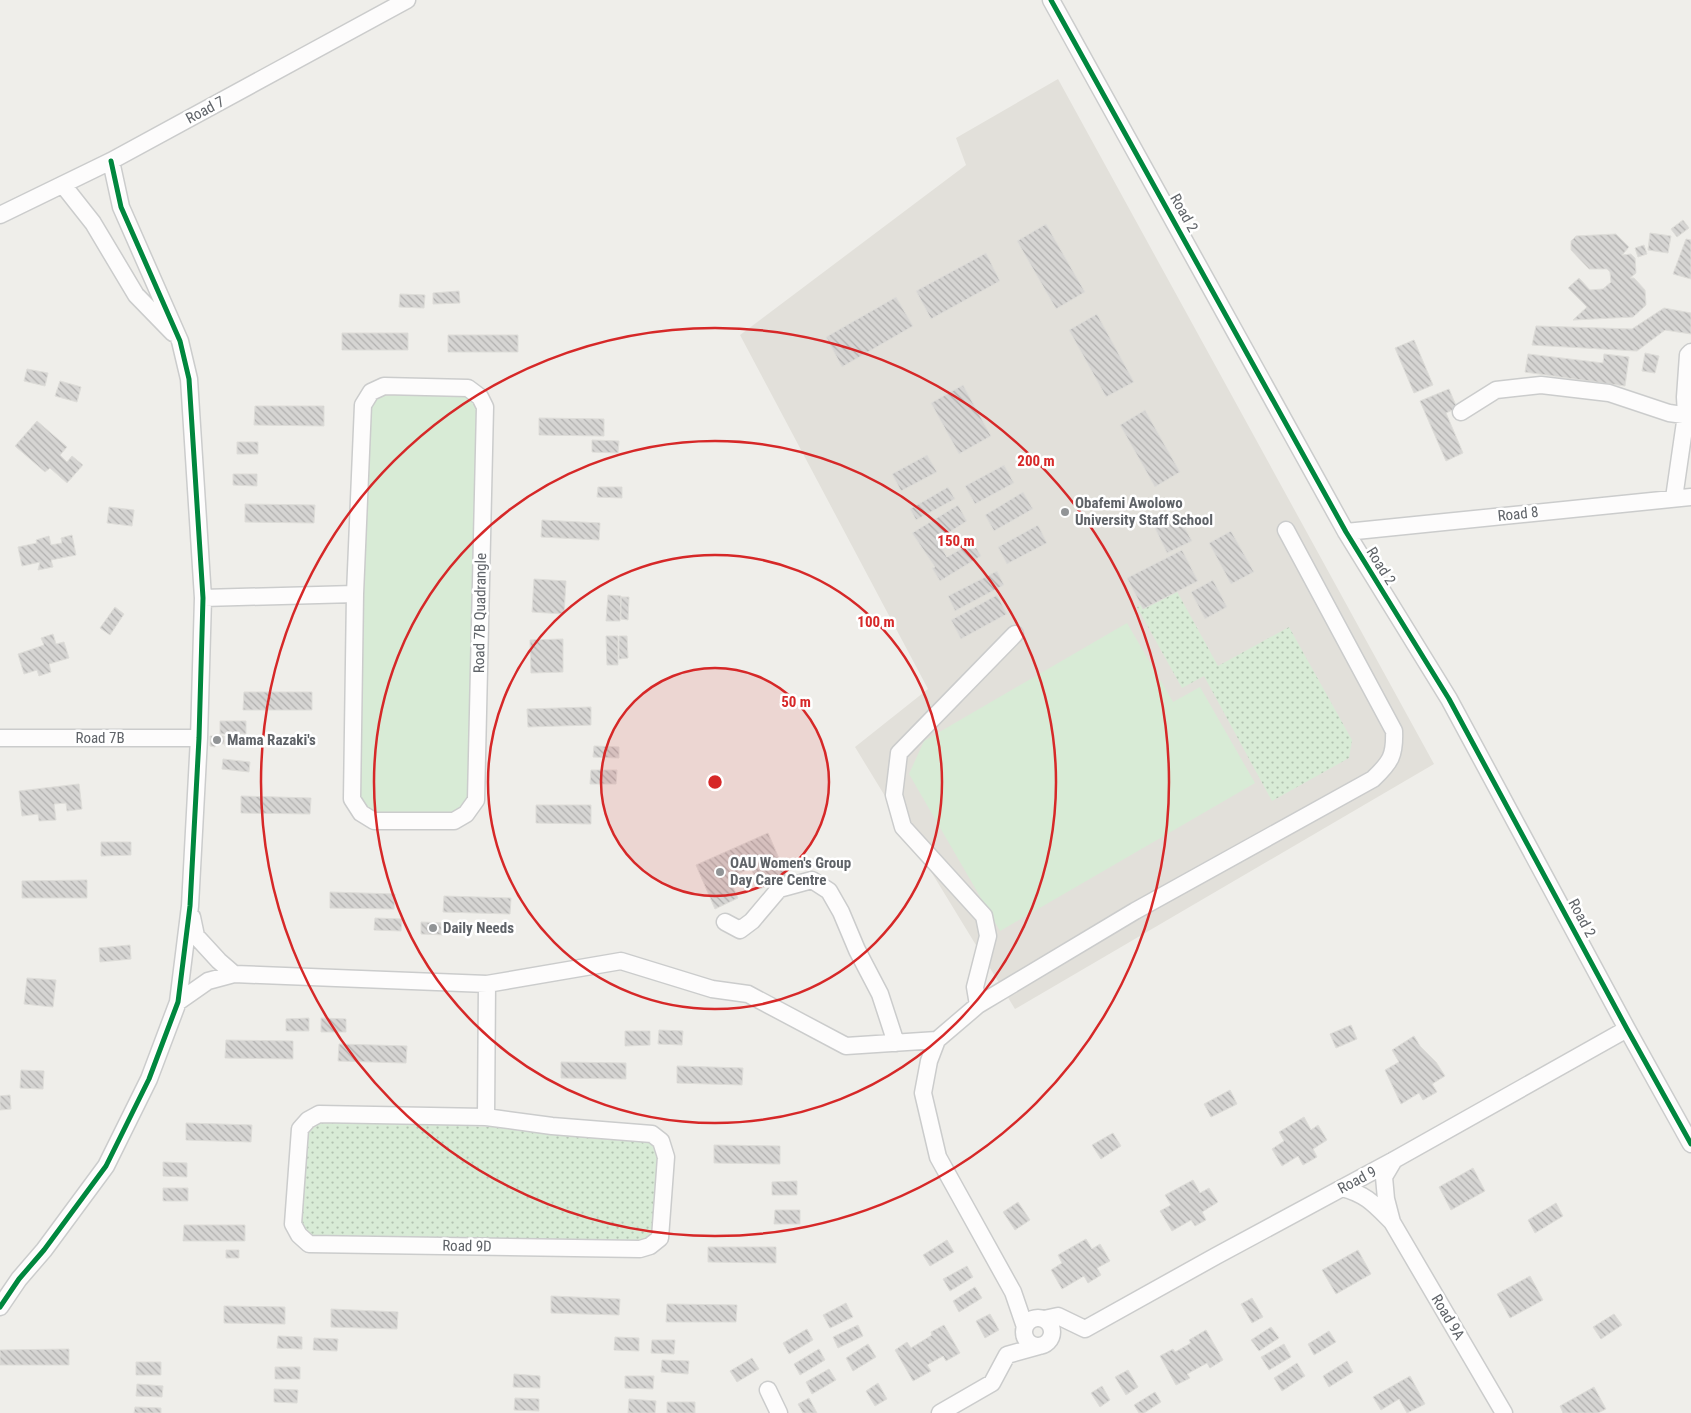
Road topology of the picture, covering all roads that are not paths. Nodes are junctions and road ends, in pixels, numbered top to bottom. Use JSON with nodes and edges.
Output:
{"nodes":[{"id":1,"x":407,"y":0,"type":"edge"},
{"id":2,"x":1051,"y":0,"type":"edge"},
{"id":3,"x":383,"y":6,"type":"edge"},
{"id":4,"x":112,"y":161,"type":"junction"},
{"id":5,"x":62,"y":185,"type":"junction"},
{"id":6,"x":0,"y":215,"type":"edge"},
{"id":7,"x":180,"y":341,"type":"junction"},
{"id":8,"x":1691,"y":352,"type":"edge"},
{"id":9,"x":1462,"y":412,"type":"dead end"},
{"id":10,"x":1688,"y":416,"type":"edge"},
{"id":11,"x":1691,"y":497,"type":"edge"},
{"id":12,"x":1674,"y":498,"type":"junction"},
{"id":13,"x":1286,"y":530,"type":"dead end"},
{"id":14,"x":1346,"y":532,"type":"junction"},
{"id":15,"x":355,"y":594,"type":"junction"},
{"id":16,"x":202,"y":598,"type":"junction"},
{"id":17,"x":1015,"y":634,"type":"dead end"},
{"id":18,"x":0,"y":738,"type":"edge"},
{"id":19,"x":200,"y":738,"type":"junction"},
{"id":20,"x":190,"y":906,"type":"junction"},
{"id":21,"x":725,"y":922,"type":"dead end"},
{"id":22,"x":234,"y":974,"type":"junction"},
{"id":23,"x":487,"y":984,"type":"junction"},
{"id":24,"x":178,"y":1002,"type":"junction"},
{"id":25,"x":978,"y":1005,"type":"junction"},
{"id":26,"x":1627,"y":1029,"type":"junction"},
{"id":27,"x":938,"y":1040,"type":"junction"},
{"id":28,"x":896,"y":1043,"type":"junction"},
{"id":29,"x":486,"y":1117,"type":"junction"},
{"id":30,"x":1691,"y":1144,"type":"edge"},
{"id":31,"x":1394,"y":1160,"type":"junction"},
{"id":32,"x":1342,"y":1188,"type":"junction"},
{"id":33,"x":1392,"y":1222,"type":"junction"},
{"id":34,"x":19,"y":1279,"type":"junction"},
{"id":35,"x":0,"y":1291,"type":"edge"},
{"id":36,"x":1013,"y":1292,"type":"junction"},
{"id":37,"x":0,"y":1307,"type":"edge"},
{"id":38,"x":1041,"y":1318,"type":"junction"},
{"id":39,"x":1024,"y":1329,"type":"junction"},
{"id":40,"x":1085,"y":1329,"type":"junction"},
{"id":41,"x":1044,"y":1343,"type":"junction"},
{"id":42,"x":992,"y":1383,"type":"junction"},
{"id":43,"x":768,"y":1390,"type":"dead end"},
{"id":44,"x":778,"y":1413,"type":"edge"},
{"id":45,"x":940,"y":1413,"type":"edge"},
{"id":46,"x":1504,"y":1413,"type":"edge"}],
"edges":[{"from":1,"to":3,"type":"street","name":"Road 7"},
{"from":2,"to":14,"type":"street","name":"Road 2"},
{"from":3,"to":4,"type":"street","name":"Road 7"},
{"from":4,"to":5,"type":"street","name":"Road 7"},
{"from":4,"to":7,"type":"street"},
{"from":5,"to":6,"type":"street","name":"Road 7"},
{"from":5,"to":7,"type":"street"},
{"from":7,"to":16,"type":"street"},
{"from":8,"to":10,"type":"street"},
{"from":9,"to":10,"type":"street"},
{"from":10,"to":12,"type":"street"},
{"from":11,"to":12,"type":"street","name":"Road 8"},
{"from":12,"to":14,"type":"street","name":"Road 8"},
{"from":13,"to":25,"type":"street"},
{"from":14,"to":26,"type":"street","name":"Road 2"},
{"from":15,"to":15,"type":"street","name":"Road 7B Quadrangle"},
{"from":15,"to":16,"type":"street"},
{"from":16,"to":19,"type":"street"},
{"from":17,"to":25,"type":"street"},
{"from":18,"to":19,"type":"street","name":"Road 7B"},
{"from":19,"to":20,"type":"street"},
{"from":20,"to":22,"type":"street"},
{"from":20,"to":24,"type":"street"},
{"from":21,"to":28,"type":"street"},
{"from":22,"to":23,"type":"street"},
{"from":22,"to":24,"type":"street"},
{"from":23,"to":28,"type":"street"},
{"from":23,"to":29,"type":"street"},
{"from":24,"to":34,"type":"street"},
{"from":25,"to":27,"type":"street"},
{"from":26,"to":30,"type":"street","name":"Road 2"},
{"from":26,"to":31,"type":"street","name":"Road 9"},
{"from":27,"to":28,"type":"street"},
{"from":27,"to":36,"type":"street"},
{"from":29,"to":29,"type":"street","name":"Road 9D"},
{"from":31,"to":32,"type":"street","name":"Road 9"},
{"from":31,"to":33,"type":"street"},
{"from":32,"to":33,"type":"street"},
{"from":32,"to":40,"type":"street","name":"Road 9"},
{"from":33,"to":46,"type":"street","name":"Road 9A"},
{"from":34,"to":35,"type":"street"},
{"from":34,"to":37,"type":"street"},
{"from":36,"to":38,"type":"street"},
{"from":36,"to":39,"type":"street"},
{"from":38,"to":39,"type":"street"},
{"from":38,"to":40,"type":"street"},
{"from":38,"to":41,"type":"street"},
{"from":39,"to":41,"type":"street"},
{"from":39,"to":42,"type":"street"},
{"from":40,"to":41,"type":"street"},
{"from":41,"to":42,"type":"street"},
{"from":42,"to":45,"type":"street"},
{"from":43,"to":44,"type":"street"}]}
